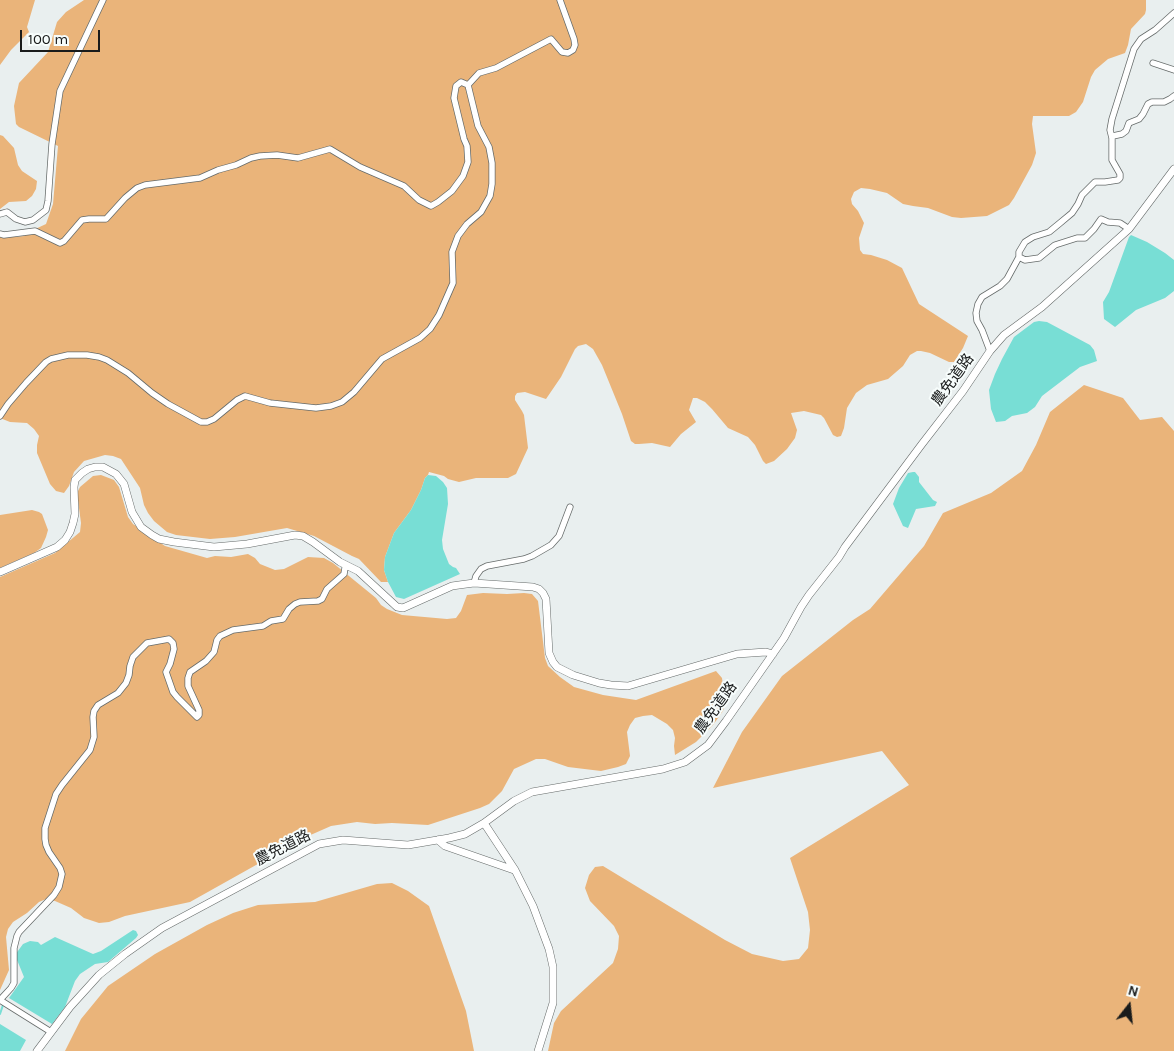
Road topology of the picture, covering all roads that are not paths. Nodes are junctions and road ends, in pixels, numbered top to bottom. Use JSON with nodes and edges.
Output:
{"nodes":[{"id":1,"x":103,"y":0,"type":"edge"},
{"id":2,"x":560,"y":0,"type":"edge"},
{"id":3,"x":1174,"y":13,"type":"edge"},
{"id":4,"x":1153,"y":63,"type":"dead end"},
{"id":5,"x":1174,"y":70,"type":"edge"},
{"id":6,"x":468,"y":85,"type":"junction"},
{"id":7,"x":1174,"y":96,"type":"edge"},
{"id":8,"x":1112,"y":138,"type":"junction"},
{"id":9,"x":1174,"y":169,"type":"edge"},
{"id":10,"x":0,"y":214,"type":"edge"},
{"id":11,"x":1129,"y":229,"type":"junction"},
{"id":12,"x":0,"y":234,"type":"edge"},
{"id":13,"x":1019,"y":257,"type":"junction"},
{"id":14,"x":990,"y":351,"type":"junction"},
{"id":15,"x":0,"y":416,"type":"edge"},
{"id":16,"x":570,"y":507,"type":"dead end"},
{"id":17,"x":348,"y":567,"type":"junction"},
{"id":18,"x":0,"y":572,"type":"edge"},
{"id":19,"x":474,"y":583,"type":"junction"},
{"id":20,"x":773,"y":654,"type":"junction"},
{"id":21,"x":484,"y":823,"type":"junction"},
{"id":22,"x":438,"y":840,"type":"junction"},
{"id":23,"x":515,"y":870,"type":"junction"},
{"id":24,"x":0,"y":1000,"type":"edge"},
{"id":25,"x":51,"y":1032,"type":"junction"},
{"id":26,"x":37,"y":1051,"type":"edge"},
{"id":27,"x":538,"y":1051,"type":"edge"}],
"edges":[{"from":1,"to":10,"type":"street"},
{"from":2,"to":6,"type":"street"},
{"from":3,"to":8,"type":"street"},
{"from":4,"to":5,"type":"street"},
{"from":6,"to":12,"type":"street"},
{"from":6,"to":15,"type":"street"},
{"from":7,"to":8,"type":"street"},
{"from":8,"to":13,"type":"street"},
{"from":9,"to":11,"type":"street","name":"農免道路"},
{"from":11,"to":13,"type":"street"},
{"from":11,"to":14,"type":"street","name":"農免道路"},
{"from":13,"to":14,"type":"street"},
{"from":14,"to":20,"type":"street","name":"農免道路"},
{"from":16,"to":19,"type":"street"},
{"from":17,"to":18,"type":"street"},
{"from":17,"to":19,"type":"street"},
{"from":17,"to":24,"type":"street"},
{"from":19,"to":20,"type":"street"},
{"from":20,"to":21,"type":"street","name":"農免道路"},
{"from":21,"to":22,"type":"street","name":"農免道路"},
{"from":21,"to":23,"type":"street"},
{"from":22,"to":23,"type":"street"},
{"from":22,"to":25,"type":"street","name":"農免道路"},
{"from":23,"to":27,"type":"street"},
{"from":24,"to":25,"type":"street"},
{"from":25,"to":26,"type":"street","name":"農免道路"}]}
